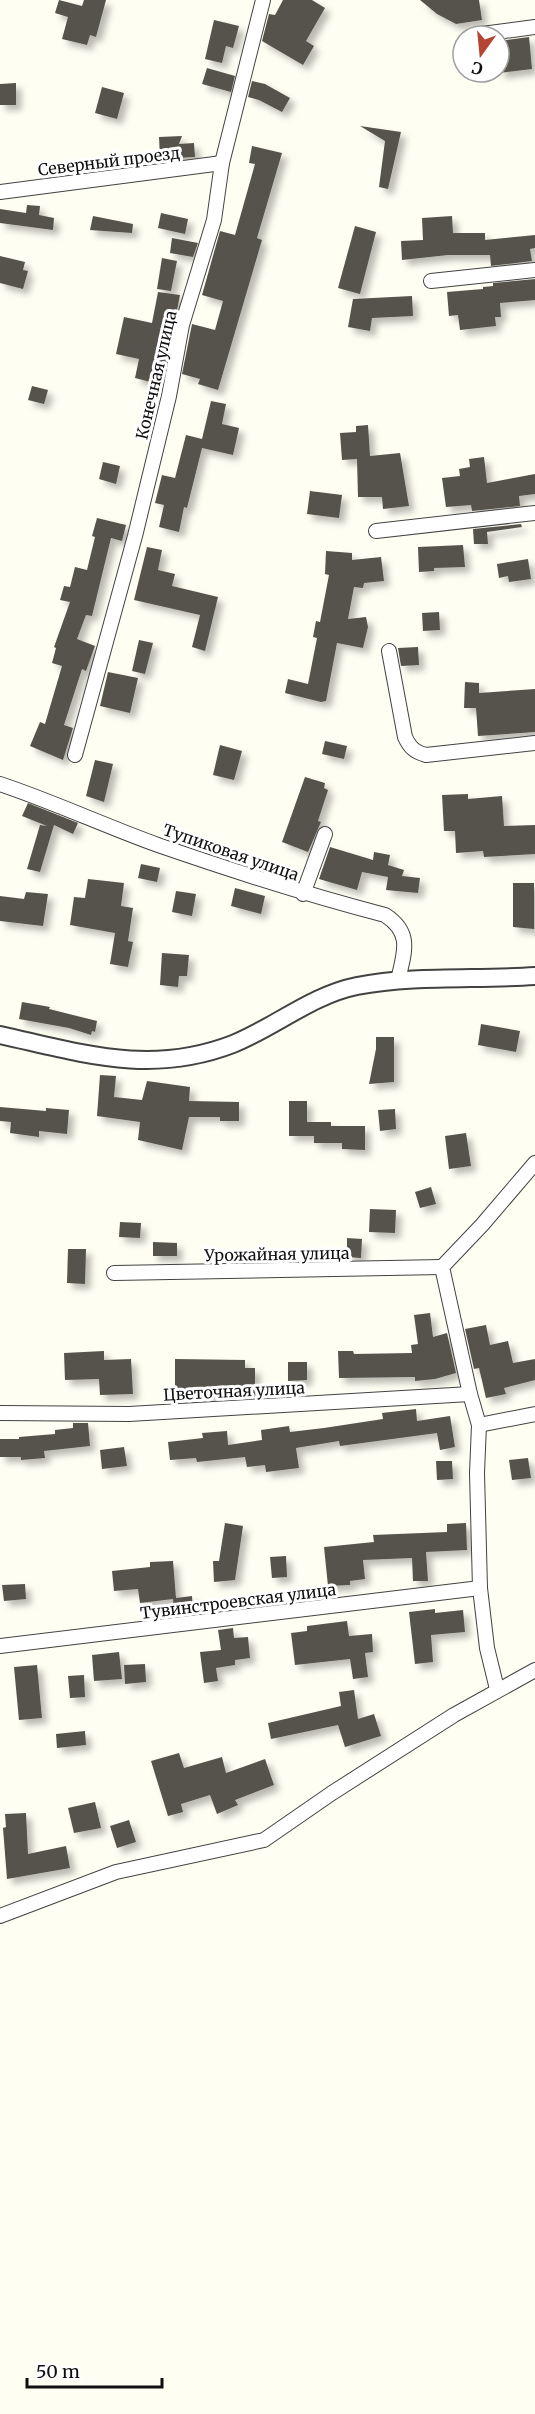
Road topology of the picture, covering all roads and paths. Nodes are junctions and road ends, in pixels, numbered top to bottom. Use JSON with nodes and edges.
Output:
{"nodes":[{"id":1,"x":262,"y":0,"type":"edge"},
{"id":2,"x":535,"y":27,"type":"edge"},
{"id":3,"x":511,"y":30,"type":"edge"},
{"id":4,"x":222,"y":163,"type":"junction"},
{"id":5,"x":0,"y":192,"type":"edge"},
{"id":6,"x":535,"y":270,"type":"edge"},
{"id":7,"x":431,"y":281,"type":"dead end"},
{"id":8,"x":535,"y":513,"type":"edge"},
{"id":9,"x":376,"y":531,"type":"dead end"},
{"id":10,"x":389,"y":651,"type":"dead end"},
{"id":11,"x":535,"y":743,"type":"edge"},
{"id":12,"x":75,"y":755,"type":"dead end"},
{"id":13,"x":0,"y":784,"type":"edge"},
{"id":14,"x":325,"y":834,"type":"dead end"},
{"id":15,"x":303,"y":894,"type":"junction"},
{"id":16,"x":535,"y":976,"type":"edge"},
{"id":17,"x":398,"y":980,"type":"junction"},
{"id":18,"x":0,"y":1035,"type":"edge"},
{"id":19,"x":535,"y":1163,"type":"edge"},
{"id":20,"x":442,"y":1267,"type":"junction"},
{"id":21,"x":114,"y":1273,"type":"dead end"},
{"id":22,"x":470,"y":1395,"type":"junction"},
{"id":23,"x":0,"y":1413,"type":"edge"},
{"id":24,"x":535,"y":1414,"type":"edge"},
{"id":25,"x":479,"y":1425,"type":"junction"},
{"id":26,"x":480,"y":1588,"type":"junction"},
{"id":27,"x":0,"y":1646,"type":"edge"},
{"id":28,"x":535,"y":1670,"type":"edge"},
{"id":29,"x":498,"y":1689,"type":"junction"},
{"id":30,"x":0,"y":1917,"type":"edge"}],
"edges":[{"from":1,"to":4,"type":"street","name":"Конечная улица"},
{"from":2,"to":3,"type":"street"},
{"from":4,"to":5,"type":"street","name":"Северный проезд"},
{"from":4,"to":12,"type":"street","name":"Конечная улица"},
{"from":6,"to":7,"type":"street"},
{"from":8,"to":9,"type":"street"},
{"from":10,"to":11,"type":"street"},
{"from":13,"to":15,"type":"street","name":"Тупиковая улица"},
{"from":14,"to":15,"type":"street"},
{"from":15,"to":17,"type":"street","name":"Тупиковая улица"},
{"from":16,"to":17,"type":"street"},
{"from":17,"to":18,"type":"street"},
{"from":19,"to":20,"type":"street"},
{"from":20,"to":21,"type":"street","name":"Урожайная улица"},
{"from":20,"to":22,"type":"street"},
{"from":22,"to":23,"type":"street","name":"Цветочная улица"},
{"from":22,"to":25,"type":"street"},
{"from":24,"to":25,"type":"street"},
{"from":25,"to":26,"type":"street"},
{"from":26,"to":27,"type":"street","name":"Тувинстроевская улица"},
{"from":26,"to":29,"type":"street"},
{"from":28,"to":29,"type":"street"},
{"from":29,"to":30,"type":"street"}]}
